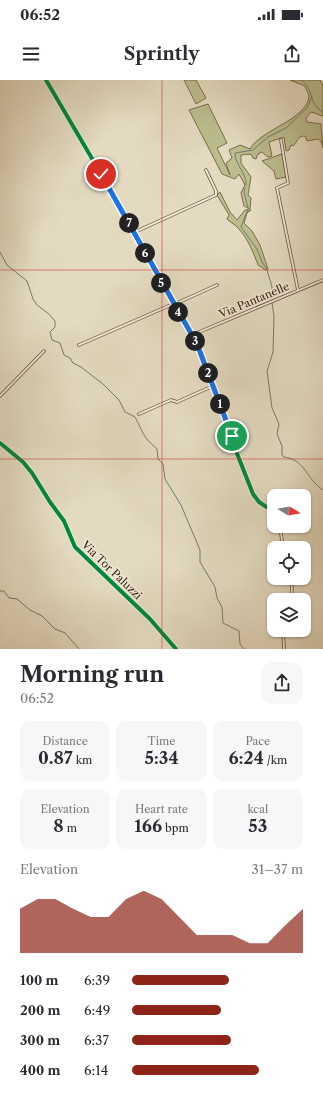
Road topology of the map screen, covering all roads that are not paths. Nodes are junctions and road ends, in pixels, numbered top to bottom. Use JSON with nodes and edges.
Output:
{"nodes":[{"id":1,"x":46,"y":80,"type":"edge"},
{"id":2,"x":282,"y":140,"type":"dead end"},
{"id":3,"x":206,"y":170,"type":"dead end"},
{"id":4,"x":135,"y":232,"type":"junction"},
{"id":5,"x":323,"y":280,"type":"edge"},
{"id":6,"x":217,"y":285,"type":"dead end"},
{"id":7,"x":298,"y":290,"type":"junction"},
{"id":8,"x":174,"y":304,"type":"junction"},
{"id":9,"x":192,"y":335,"type":"junction"},
{"id":10,"x":79,"y":345,"type":"dead end"},
{"id":11,"x":44,"y":350,"type":"dead end"},
{"id":12,"x":213,"y":386,"type":"junction"},
{"id":13,"x":0,"y":396,"type":"edge"},
{"id":14,"x":139,"y":414,"type":"dead end"},
{"id":15,"x":0,"y":443,"type":"edge"},
{"id":16,"x":267,"y":507,"type":"edge"},
{"id":17,"x":283,"y":637,"type":"edge"},
{"id":18,"x":176,"y":649,"type":"edge"},
{"id":19,"x":284,"y":649,"type":"edge"}],
"edges":[{"from":1,"to":4,"type":"street"},
{"from":2,"to":7,"type":"street"},
{"from":3,"to":4,"type":"street"},
{"from":4,"to":8,"type":"street"},
{"from":5,"to":7,"type":"street","name":"Via Pantanelle"},
{"from":6,"to":8,"type":"street"},
{"from":7,"to":9,"type":"street","name":"Via Pantanelle"},
{"from":8,"to":9,"type":"street"},
{"from":8,"to":10,"type":"street"},
{"from":9,"to":12,"type":"street"},
{"from":11,"to":13,"type":"street"},
{"from":12,"to":14,"type":"street"},
{"from":12,"to":16,"type":"street"},
{"from":15,"to":18,"type":"street","name":"Via Tor Paluzzi"},
{"from":17,"to":19,"type":"street"}]}
